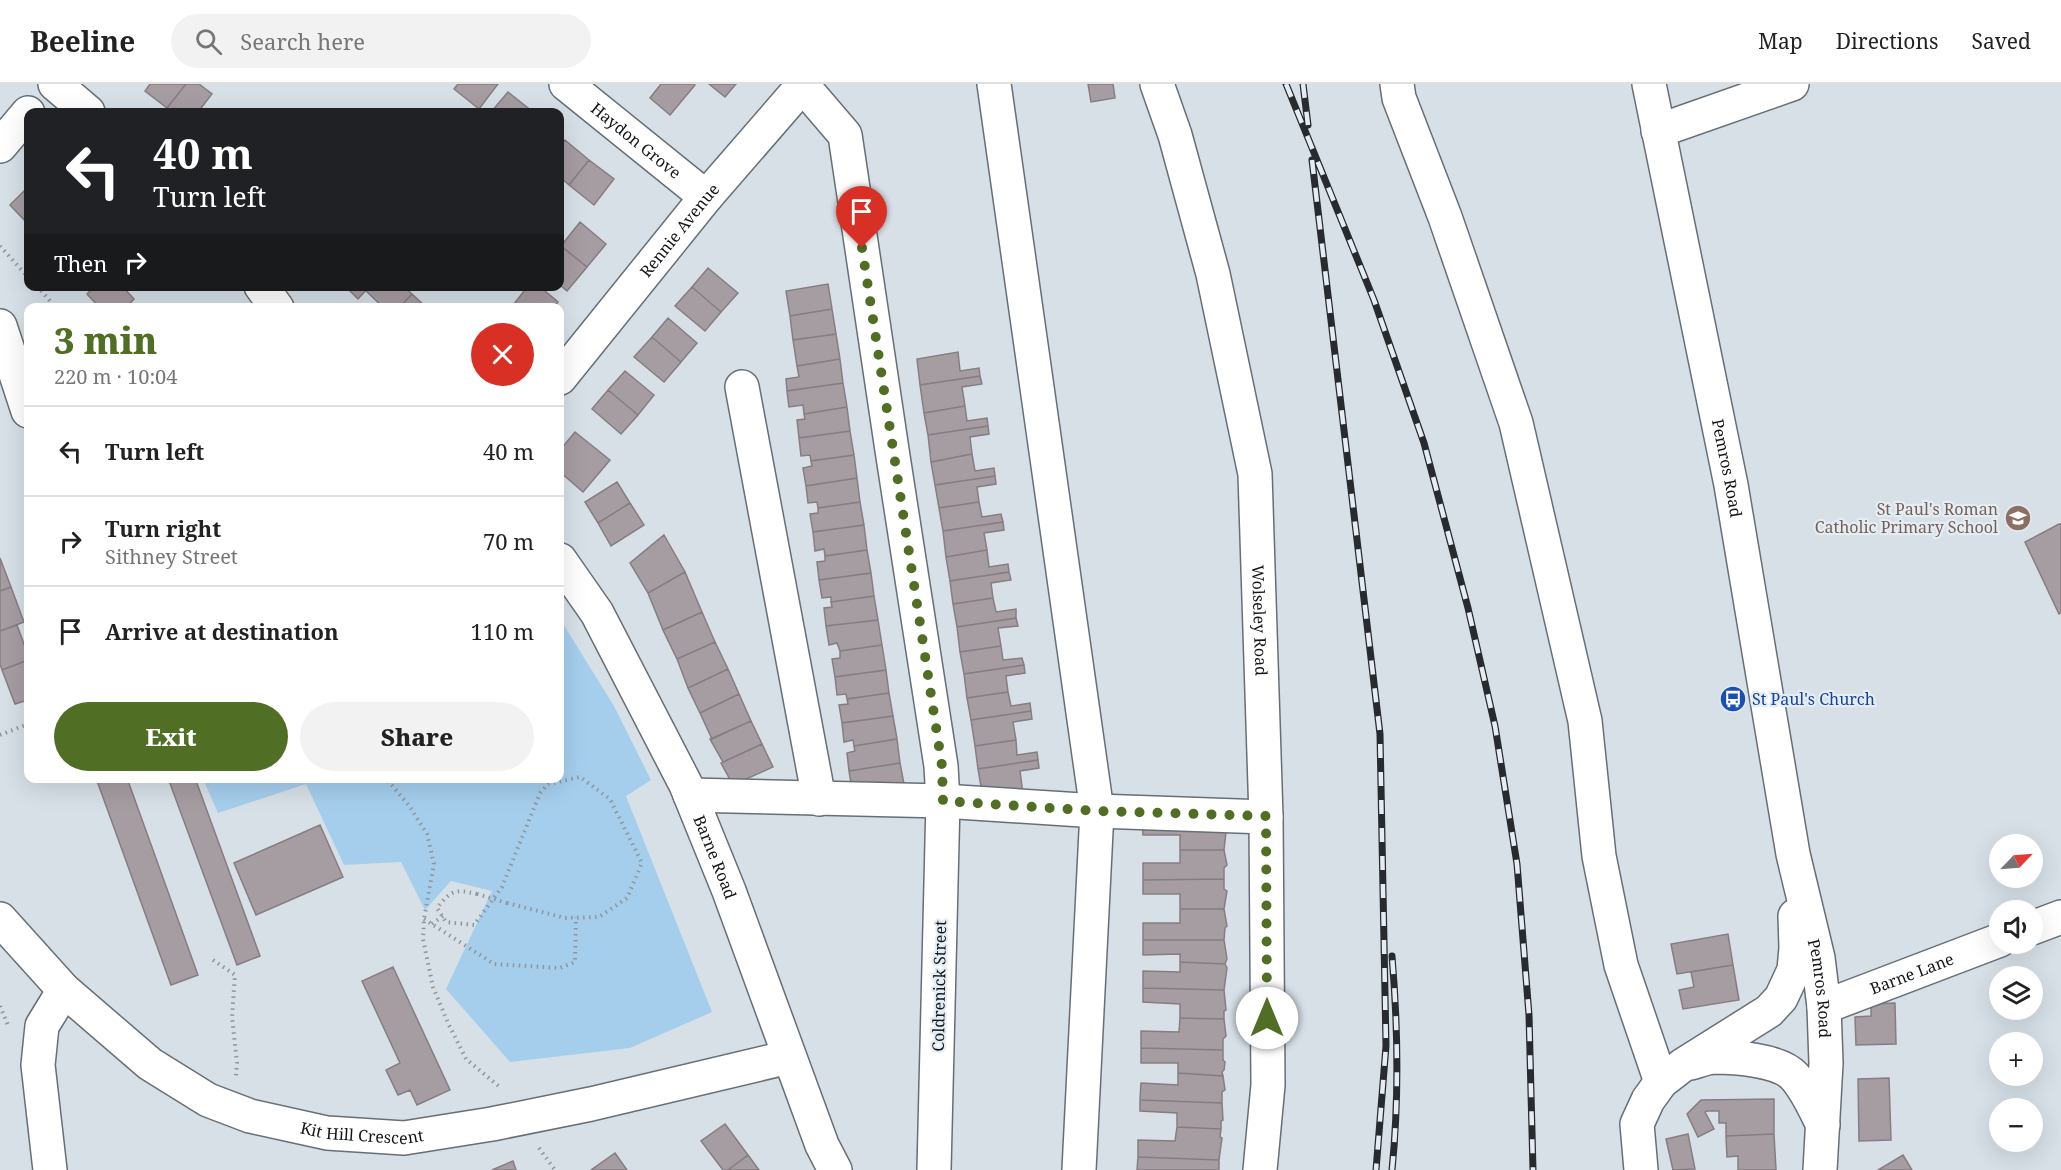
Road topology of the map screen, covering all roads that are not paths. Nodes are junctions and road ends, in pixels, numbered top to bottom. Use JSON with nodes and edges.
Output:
{"nodes":[{"id":1,"x":54,"y":84,"type":"edge"},
{"id":2,"x":566,"y":84,"type":"edge"},
{"id":3,"x":994,"y":84,"type":"edge"},
{"id":4,"x":1157,"y":84,"type":"edge"},
{"id":5,"x":1397,"y":84,"type":"edge"},
{"id":6,"x":1649,"y":84,"type":"edge"},
{"id":7,"x":1792,"y":84,"type":"edge"},
{"id":8,"x":803,"y":85,"type":"edge"},
{"id":9,"x":32,"y":108,"type":"edge"},
{"id":10,"x":83,"y":108,"type":"edge"},
{"id":11,"x":24,"y":118,"type":"edge"},
{"id":12,"x":1658,"y":131,"type":"junction"},
{"id":13,"x":0,"y":146,"type":"edge"},
{"id":14,"x":706,"y":197,"type":"junction"},
{"id":15,"x":0,"y":326,"type":"edge"},
{"id":16,"x":564,"y":373,"type":"edge"},
{"id":17,"x":742,"y":387,"type":"dead end"},
{"id":18,"x":24,"y":399,"type":"edge"},
{"id":19,"x":564,"y":566,"type":"edge"},
{"id":20,"x":690,"y":795,"type":"junction"},
{"id":21,"x":819,"y":799,"type":"junction"},
{"id":22,"x":943,"y":801,"type":"junction"},
{"id":23,"x":1097,"y":811,"type":"junction"},
{"id":24,"x":1266,"y":816,"type":"junction"},
{"id":25,"x":1793,"y":854,"type":"junction"},
{"id":26,"x":2061,"y":917,"type":"edge"},
{"id":27,"x":0,"y":920,"type":"edge"},
{"id":28,"x":2043,"y":924,"type":"edge"},
{"id":29,"x":1989,"y":944,"type":"edge"},
{"id":30,"x":64,"y":990,"type":"junction"},
{"id":31,"x":1824,"y":1007,"type":"junction"},
{"id":32,"x":789,"y":1058,"type":"junction"},
{"id":33,"x":1672,"y":1073,"type":"junction"},
{"id":34,"x":1823,"y":1125,"type":"junction"},
{"id":35,"x":50,"y":1170,"type":"edge"},
{"id":36,"x":835,"y":1170,"type":"edge"},
{"id":37,"x":934,"y":1170,"type":"edge"},
{"id":38,"x":1079,"y":1170,"type":"edge"},
{"id":39,"x":1260,"y":1170,"type":"edge"},
{"id":40,"x":1641,"y":1170,"type":"edge"},
{"id":41,"x":1820,"y":1170,"type":"edge"}],
"edges":[{"from":1,"to":9,"type":"street"},
{"from":1,"to":10,"type":"street"},
{"from":2,"to":14,"type":"street","name":"Haydon Grove"},
{"from":3,"to":23,"type":"street"},
{"from":4,"to":24,"type":"street","name":"Wolseley Road"},
{"from":5,"to":33,"type":"street"},
{"from":6,"to":12,"type":"street","name":"Pemros Road"},
{"from":7,"to":12,"type":"street"},
{"from":8,"to":14,"type":"street","name":"Rennie Avenue"},
{"from":8,"to":22,"type":"street","name":"Coldrenick Street"},
{"from":11,"to":13,"type":"street"},
{"from":12,"to":25,"type":"street","name":"Pemros Road"},
{"from":14,"to":16,"type":"street","name":"Rennie Avenue"},
{"from":15,"to":18,"type":"street"},
{"from":17,"to":21,"type":"street"},
{"from":19,"to":20,"type":"street","name":"Barne Road"},
{"from":20,"to":21,"type":"street"},
{"from":20,"to":32,"type":"street","name":"Barne Road"},
{"from":21,"to":22,"type":"street"},
{"from":22,"to":23,"type":"street"},
{"from":22,"to":37,"type":"street","name":"Coldrenick Street"},
{"from":23,"to":24,"type":"street"},
{"from":23,"to":38,"type":"street"},
{"from":24,"to":39,"type":"street","name":"Wolseley Road"},
{"from":25,"to":31,"type":"street","name":"Pemros Road"},
{"from":25,"to":33,"type":"street","name":"Pemros Road"},
{"from":26,"to":28,"type":"street"},
{"from":27,"to":30,"type":"street","name":"Kit Hill Crescent"},
{"from":29,"to":31,"type":"street","name":"Barne Lane"},
{"from":30,"to":32,"type":"street","name":"Kit Hill Crescent"},
{"from":30,"to":35,"type":"street"},
{"from":31,"to":34,"type":"street","name":"Pemros Road"},
{"from":32,"to":36,"type":"street","name":"Barne Road"},
{"from":33,"to":34,"type":"street"},
{"from":33,"to":40,"type":"street","name":"Pemros Road"},
{"from":34,"to":41,"type":"street","name":"Pemros Road"}]}
